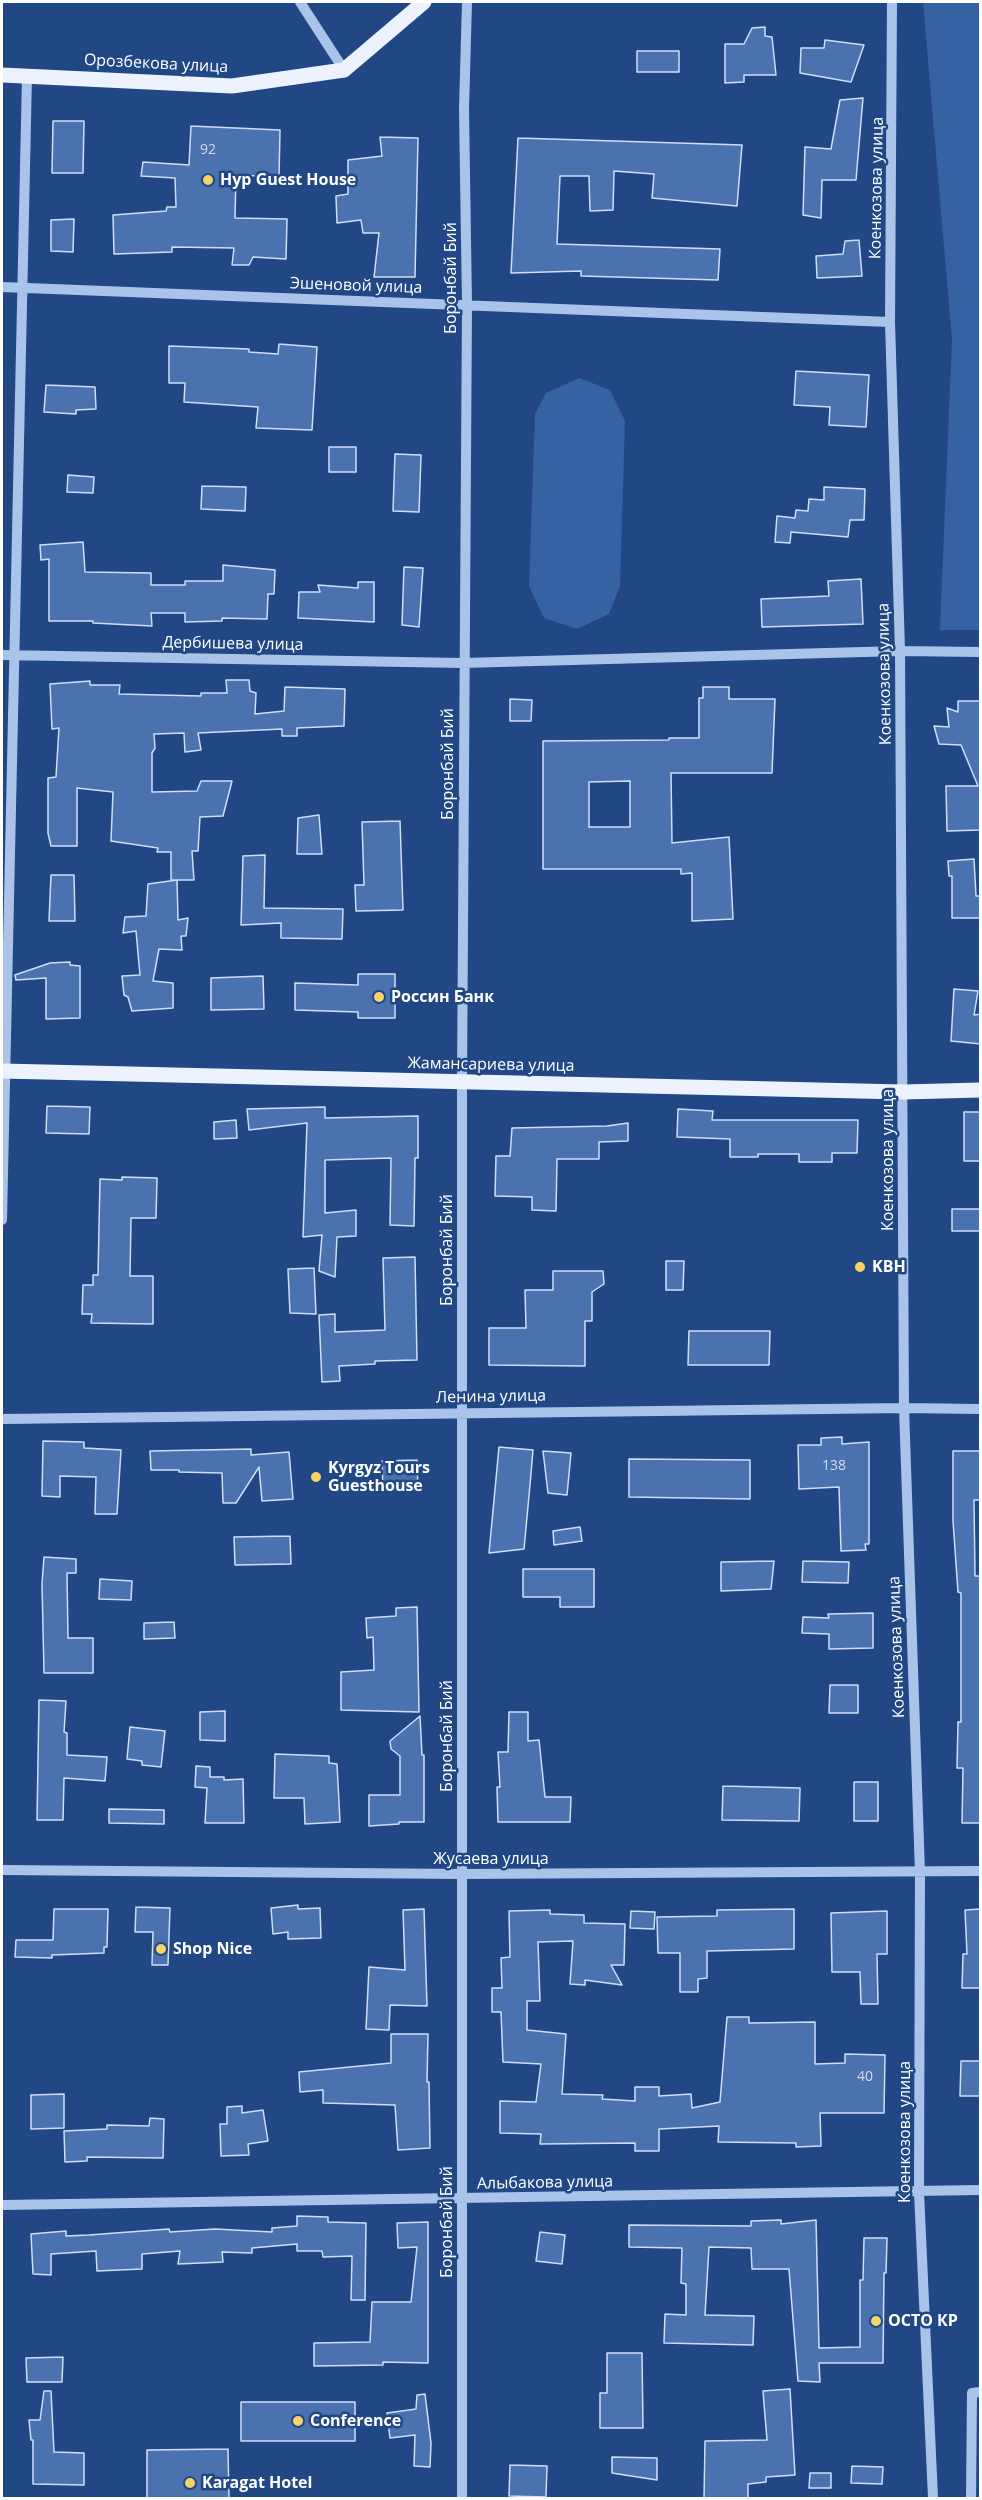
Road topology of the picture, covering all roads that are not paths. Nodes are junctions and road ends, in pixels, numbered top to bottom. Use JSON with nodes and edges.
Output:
{"nodes":[{"id":1,"x":300,"y":2,"type":"edge"},
{"id":2,"x":424,"y":2,"type":"edge"},
{"id":3,"x":467,"y":2,"type":"edge"},
{"id":4,"x":892,"y":2,"type":"edge"},
{"id":5,"x":344,"y":70,"type":"junction"},
{"id":6,"x":2,"y":75,"type":"edge"},
{"id":7,"x":27,"y":76,"type":"junction"},
{"id":8,"x":2,"y":287,"type":"edge"},
{"id":9,"x":22,"y":288,"type":"junction"},
{"id":10,"x":467,"y":305,"type":"junction"},
{"id":11,"x":890,"y":322,"type":"junction"},
{"id":12,"x":900,"y":651,"type":"junction"},
{"id":13,"x":981,"y":652,"type":"edge"},
{"id":14,"x":2,"y":655,"type":"edge"},
{"id":15,"x":14,"y":655,"type":"junction"},
{"id":16,"x":464,"y":663,"type":"junction"},
{"id":17,"x":3,"y":1071,"type":"edge"},
{"id":18,"x":462,"y":1083,"type":"junction"},
{"id":19,"x":981,"y":1090,"type":"edge"},
{"id":20,"x":903,"y":1092,"type":"junction"},
{"id":21,"x":2,"y":1220,"type":"edge"},
{"id":22,"x":904,"y":1408,"type":"junction"},
{"id":23,"x":981,"y":1410,"type":"edge"},
{"id":24,"x":462,"y":1413,"type":"junction"},
{"id":25,"x":2,"y":1419,"type":"edge"},
{"id":26,"x":2,"y":1870,"type":"edge"},
{"id":27,"x":981,"y":1872,"type":"edge"},
{"id":28,"x":462,"y":1874,"type":"junction"},
{"id":29,"x":920,"y":1874,"type":"junction"},
{"id":30,"x":981,"y":2190,"type":"edge"},
{"id":31,"x":919,"y":2192,"type":"junction"},
{"id":32,"x":462,"y":2200,"type":"junction"},
{"id":33,"x":2,"y":2205,"type":"edge"},
{"id":34,"x":981,"y":2392,"type":"edge"},
{"id":35,"x":462,"y":2499,"type":"edge"},
{"id":36,"x":933,"y":2499,"type":"edge"},
{"id":37,"x":971,"y":2499,"type":"edge"}],
"edges":[{"from":1,"to":5,"type":"street"},
{"from":2,"to":5,"type":"main road"},
{"from":3,"to":10,"type":"street","name":"Боронбай Бий"},
{"from":4,"to":11,"type":"street","name":"Коенкозова улица"},
{"from":5,"to":7,"type":"main road","name":"Орозбекова улица"},
{"from":6,"to":7,"type":"main road","name":"Орозбекова улица"},
{"from":7,"to":9,"type":"street"},
{"from":8,"to":9,"type":"street","name":"Эшеновой улица"},
{"from":9,"to":10,"type":"street","name":"Эшеновой улица"},
{"from":9,"to":15,"type":"street"},
{"from":10,"to":11,"type":"street","name":"Эшеновой улица"},
{"from":10,"to":16,"type":"street","name":"Боронбай Бий"},
{"from":11,"to":12,"type":"street","name":"Коенкозова улица"},
{"from":12,"to":13,"type":"street"},
{"from":12,"to":16,"type":"street","name":"Дербишева улица"},
{"from":12,"to":20,"type":"street","name":"Коенкозова улица"},
{"from":14,"to":15,"type":"street","name":"Дербишева улица"},
{"from":15,"to":16,"type":"street","name":"Дербишева улица"},
{"from":15,"to":17,"type":"street"},
{"from":16,"to":18,"type":"street","name":"Боронбай Бий"},
{"from":17,"to":18,"type":"main road","name":"Жамансариева улица"},
{"from":17,"to":21,"type":"street"},
{"from":18,"to":20,"type":"main road","name":"Жамансариева улица"},
{"from":18,"to":24,"type":"street","name":"Боронбай Бий"},
{"from":19,"to":20,"type":"main road","name":"Жамансариева улица"},
{"from":20,"to":22,"type":"street","name":"Коенкозова улица"},
{"from":22,"to":23,"type":"street","name":"Ленина улица"},
{"from":22,"to":24,"type":"street","name":"Ленина улица"},
{"from":22,"to":29,"type":"street","name":"Коенкозова улица"},
{"from":24,"to":25,"type":"street","name":"Ленина улица"},
{"from":24,"to":28,"type":"street","name":"Боронбай Бий"},
{"from":26,"to":28,"type":"street","name":"Жусаева улица"},
{"from":27,"to":29,"type":"street","name":"Жусаева улица"},
{"from":28,"to":29,"type":"street","name":"Жусаева улица"},
{"from":28,"to":32,"type":"street","name":"Боронбай Бий"},
{"from":29,"to":31,"type":"street","name":"Коенкозова улица"},
{"from":30,"to":31,"type":"street","name":"Алыбакова улица"},
{"from":31,"to":32,"type":"street","name":"Алыбакова улица"},
{"from":31,"to":36,"type":"street","name":"Коенкозова улица"},
{"from":32,"to":33,"type":"street","name":"Алыбакова улица"},
{"from":32,"to":35,"type":"street","name":"Боронбай Бий"},
{"from":34,"to":37,"type":"street"}]}
